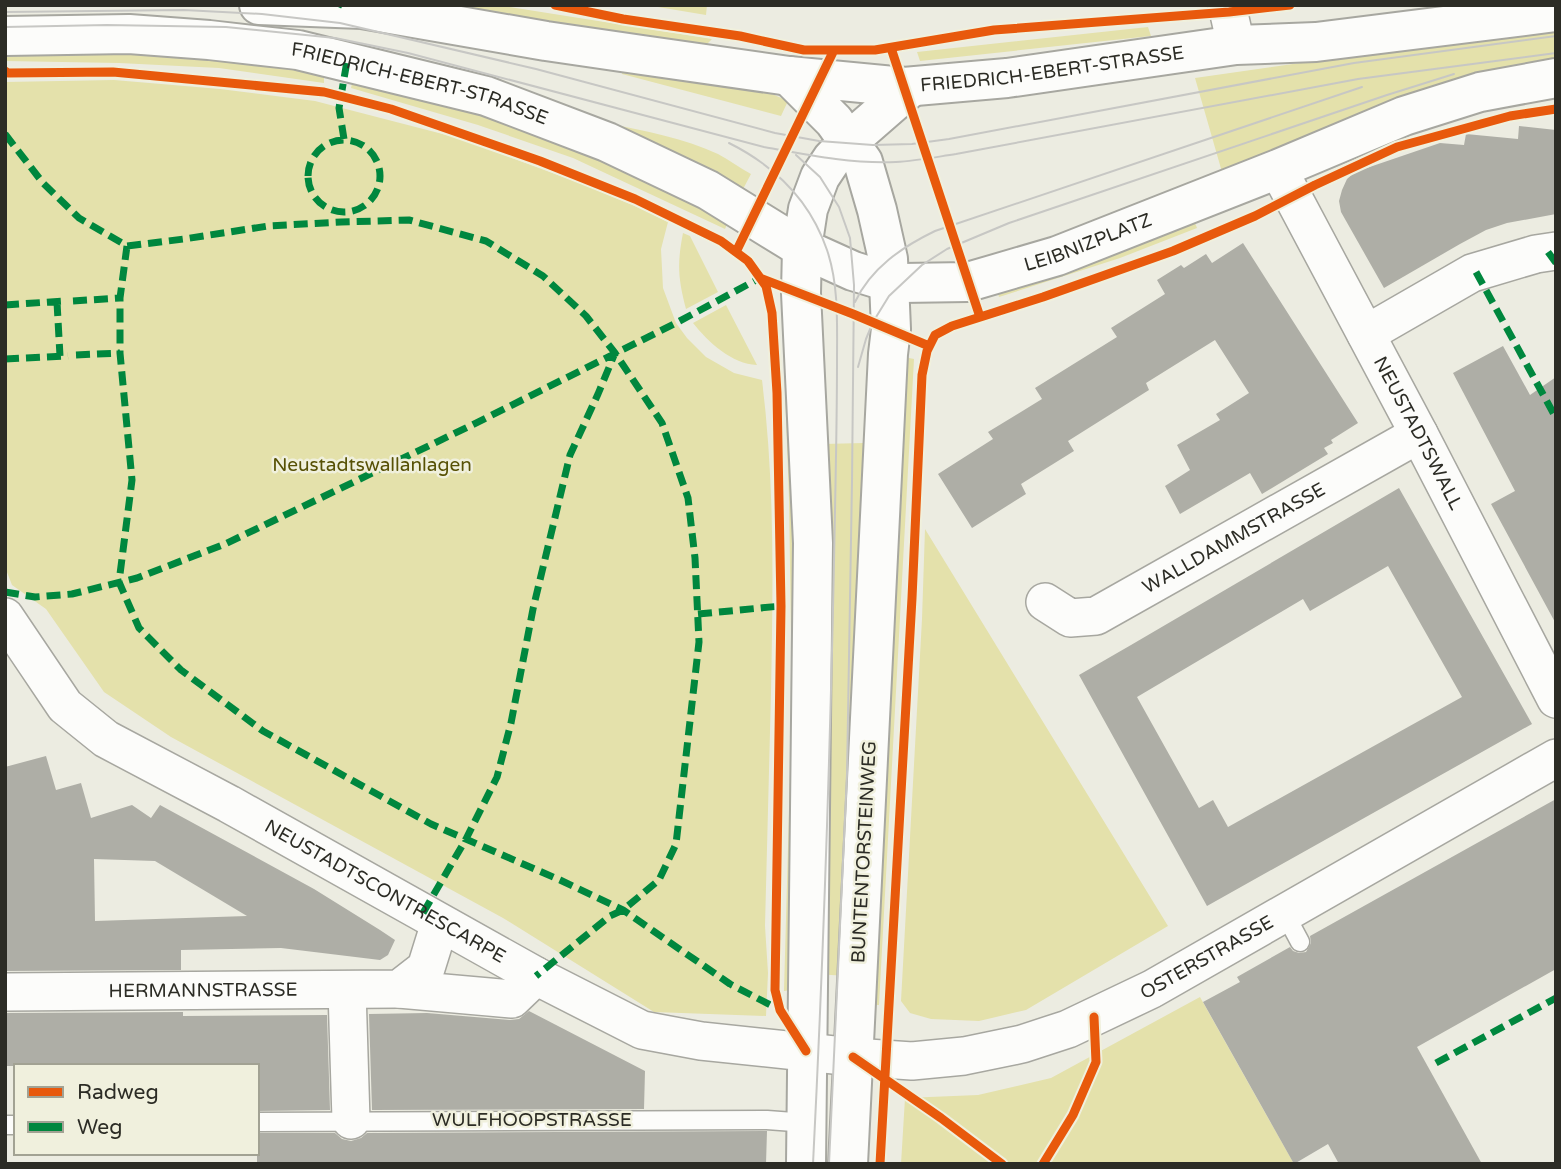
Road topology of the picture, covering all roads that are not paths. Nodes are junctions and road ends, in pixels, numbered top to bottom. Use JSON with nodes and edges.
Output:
{"nodes":[{"id":1,"x":259,"y":5,"type":"edge"},
{"id":2,"x":1227,"y":5,"type":"edge"},
{"id":3,"x":1556,"y":12,"type":"edge"},
{"id":4,"x":1443,"y":15,"type":"edge"},
{"id":5,"x":5,"y":36,"type":"edge"},
{"id":6,"x":1237,"y":45,"type":"junction"},
{"id":7,"x":789,"y":76,"type":"junction"},
{"id":8,"x":1556,"y":78,"type":"edge"},
{"id":9,"x":911,"y":87,"type":"junction"},
{"id":10,"x":849,"y":141,"type":"junction"},
{"id":11,"x":1278,"y":169,"type":"junction"},
{"id":12,"x":802,"y":248,"type":"junction"},
{"id":13,"x":1556,"y":251,"type":"edge"},
{"id":14,"x":889,"y":282,"type":"junction"},
{"id":15,"x":1366,"y":334,"type":"junction"},
{"id":16,"x":1419,"y":434,"type":"junction"},
{"id":17,"x":1045,"y":602,"type":"dead end"},
{"id":18,"x":5,"y":617,"type":"edge"},
{"id":19,"x":1556,"y":699,"type":"edge"},
{"id":20,"x":1556,"y":758,"type":"edge"},
{"id":21,"x":440,"y":923,"type":"junction"},
{"id":22,"x":536,"y":976,"type":"junction"},
{"id":23,"x":398,"y":989,"type":"junction"},
{"id":24,"x":347,"y":990,"type":"junction"},
{"id":25,"x":5,"y":992,"type":"edge"},
{"id":26,"x":829,"y":1054,"type":"junction"},
{"id":27,"x":351,"y":1120,"type":"junction"},
{"id":28,"x":259,"y":1122,"type":"edge"},
{"id":29,"x":807,"y":1124,"type":"junction"},
{"id":30,"x":806,"y":1164,"type":"edge"},
{"id":31,"x":848,"y":1164,"type":"edge"}],
"edges":[{"from":1,"to":7,"type":"main road","name":"FRIEDRICH-EBERT-STRASSE"},
{"from":2,"to":6,"type":"street"},
{"from":3,"to":4,"type":"main road","name":"FRIEDRICH-EBERT-STRASSE"},
{"from":4,"to":6,"type":"main road","name":"FRIEDRICH-EBERT-STRASSE"},
{"from":5,"to":12,"type":"main road","name":"FRIEDRICH-EBERT-STRASSE"},
{"from":6,"to":9,"type":"main road","name":"FRIEDRICH-EBERT-STRASSE"},
{"from":7,"to":9,"type":"main road","name":"FRIEDRICH-EBERT-STRASSE"},
{"from":7,"to":10,"type":"main road"},
{"from":8,"to":11,"type":"main road"},
{"from":9,"to":10,"type":"main road"},
{"from":10,"to":12,"type":"main road"},
{"from":10,"to":14,"type":"main road"},
{"from":11,"to":14,"type":"main road","name":"LEIBNIZPLATZ"},
{"from":11,"to":15,"type":"street","name":"NEUSTADTSWALL"},
{"from":12,"to":14,"type":"main road","name":"LEIBNIZPLATZ"},
{"from":12,"to":26,"type":"main road","name":"BUNTENTORSTEINWEG"},
{"from":13,"to":15,"type":"street"},
{"from":14,"to":26,"type":"main road","name":"BUNTENTORSTEINWEG"},
{"from":15,"to":16,"type":"street","name":"NEUSTADTSWALL"},
{"from":16,"to":17,"type":"street","name":"WALLDAMMSTRASSE"},
{"from":16,"to":19,"type":"street","name":"NEUSTADTSWALL"},
{"from":18,"to":21,"type":"street","name":"NEUSTADTSCONTRESCARPE"},
{"from":20,"to":26,"type":"street","name":"OSTERSTRASSE"},
{"from":21,"to":22,"type":"street","name":"NEUSTADTSCONTRESCARPE"},
{"from":21,"to":23,"type":"street"},
{"from":22,"to":23,"type":"street","name":"HERMANNSTRASSE"},
{"from":22,"to":26,"type":"street","name":"NEUSTADTSCONTRESCARPE"},
{"from":23,"to":24,"type":"street","name":"HERMANNSTRASSE"},
{"from":24,"to":25,"type":"street","name":"HERMANNSTRASSE"},
{"from":24,"to":27,"type":"street"},
{"from":26,"to":29,"type":"main road","name":"BUNTENTORSTEINWEG"},
{"from":26,"to":31,"type":"main road","name":"BUNTENTORSTEINWEG"},
{"from":27,"to":28,"type":"lane","name":"WULFHOOPSTRASSE"},
{"from":27,"to":29,"type":"lane","name":"WULFHOOPSTRASSE"},
{"from":29,"to":30,"type":"main road","name":"BUNTENTORSTEINWEG"}]}
